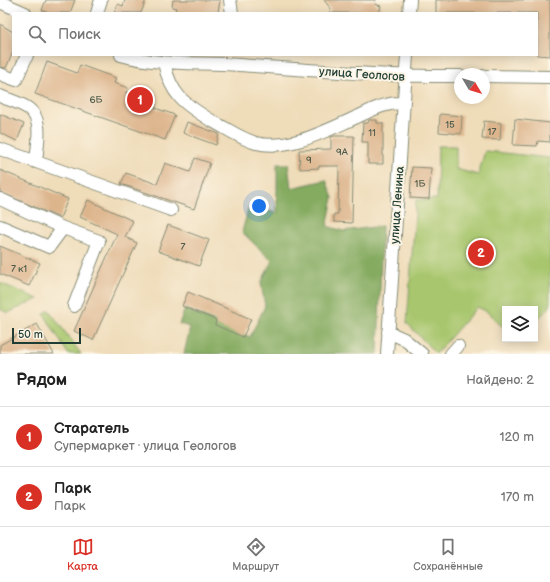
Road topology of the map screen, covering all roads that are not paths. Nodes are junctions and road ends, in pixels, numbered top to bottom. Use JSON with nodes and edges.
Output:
{"nodes":[{"id":1,"x":101,"y":0,"type":"edge"},
{"id":2,"x":230,"y":0,"type":"edge"},
{"id":3,"x":410,"y":0,"type":"edge"},
{"id":4,"x":0,"y":2,"type":"edge"},
{"id":5,"x":23,"y":12,"type":"edge"},
{"id":6,"x":97,"y":12,"type":"edge"},
{"id":7,"x":232,"y":12,"type":"edge"},
{"id":8,"x":409,"y":12,"type":"edge"},
{"id":9,"x":27,"y":56,"type":"edge"},
{"id":10,"x":126,"y":56,"type":"edge"},
{"id":11,"x":407,"y":56,"type":"edge"},
{"id":12,"x":236,"y":60,"type":"edge"},
{"id":13,"x":164,"y":63,"type":"junction"},
{"id":14,"x":0,"y":74,"type":"edge"},
{"id":15,"x":454,"y":76,"type":"edge"},
{"id":16,"x":490,"y":76,"type":"edge"},
{"id":17,"x":406,"y":77,"type":"junction"},
{"id":18,"x":550,"y":77,"type":"edge"},
{"id":19,"x":0,"y":96,"type":"edge"},
{"id":20,"x":403,"y":104,"type":"junction"},
{"id":21,"x":0,"y":149,"type":"edge"},
{"id":22,"x":36,"y":162,"type":"junction"},
{"id":23,"x":0,"y":199,"type":"edge"},
{"id":24,"x":171,"y":210,"type":"dead end"},
{"id":25,"x":0,"y":226,"type":"edge"},
{"id":26,"x":63,"y":228,"type":"junction"},
{"id":27,"x":74,"y":306,"type":"dead end"},
{"id":28,"x":388,"y":332,"type":"junction"},
{"id":29,"x":387,"y":354,"type":"edge"},
{"id":30,"x":422,"y":354,"type":"edge"}],
"edges":[{"from":1,"to":6,"type":"street"},
{"from":2,"to":7,"type":"street"},
{"from":3,"to":8,"type":"street"},
{"from":4,"to":5,"type":"street"},
{"from":9,"to":14,"type":"street"},
{"from":10,"to":13,"type":"street","name":"улица Геологов"},
{"from":11,"to":17,"type":"street","name":"улица Ленина"},
{"from":12,"to":13,"type":"street","name":"улица Геологов"},
{"from":12,"to":17,"type":"street","name":"улица Геологов"},
{"from":13,"to":20,"type":"street"},
{"from":15,"to":17,"type":"street","name":"улица Геологов"},
{"from":16,"to":18,"type":"street"},
{"from":17,"to":20,"type":"street","name":"улица Ленина"},
{"from":19,"to":22,"type":"street"},
{"from":20,"to":28,"type":"street","name":"улица Ленина"},
{"from":21,"to":22,"type":"street"},
{"from":22,"to":24,"type":"street"},
{"from":23,"to":26,"type":"street"},
{"from":25,"to":26,"type":"street"},
{"from":26,"to":27,"type":"street"},
{"from":28,"to":29,"type":"street","name":"улица Ленина"},
{"from":28,"to":30,"type":"street"}]}
